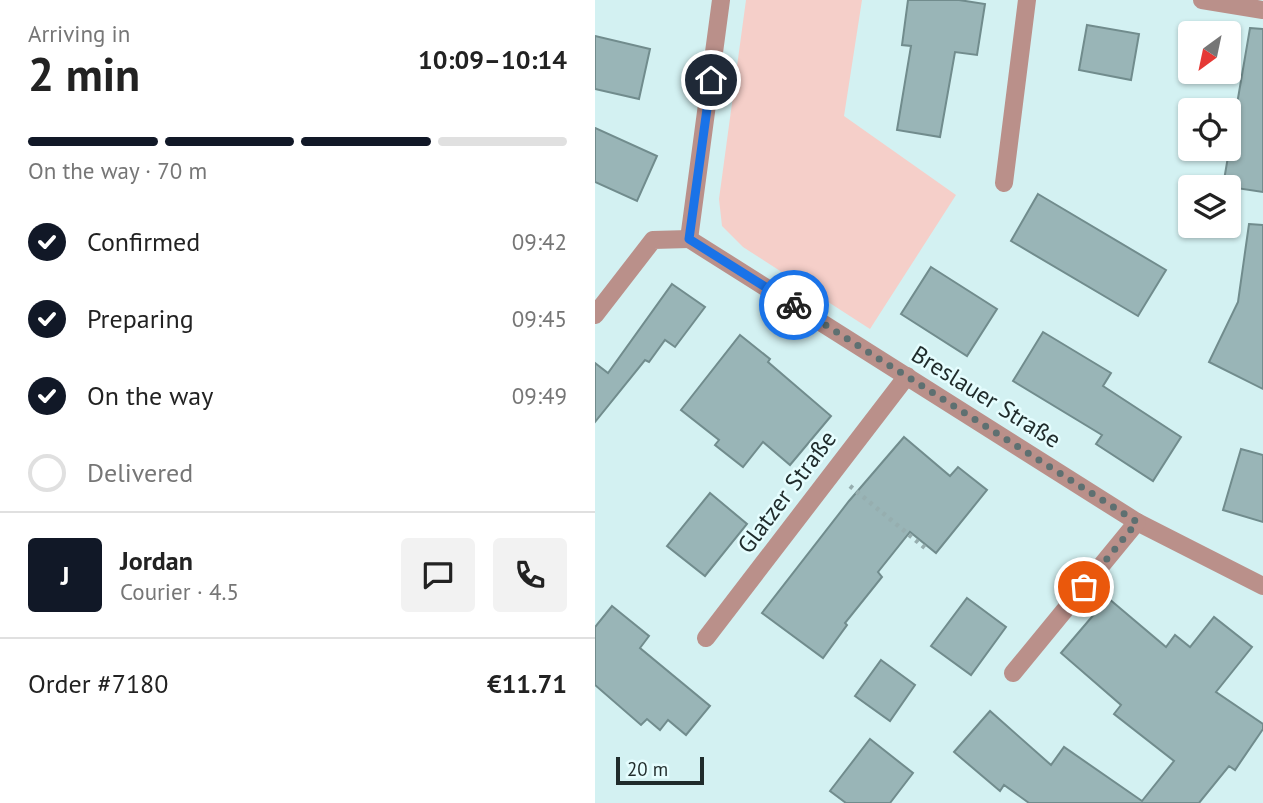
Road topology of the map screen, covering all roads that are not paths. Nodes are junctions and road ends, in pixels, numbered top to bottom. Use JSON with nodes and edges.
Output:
{"nodes":[{"id":1,"x":722,"y":0,"type":"edge"},
{"id":2,"x":1027,"y":0,"type":"edge"},
{"id":3,"x":1202,"y":0,"type":"edge"},
{"id":4,"x":1263,"y":10,"type":"edge"},
{"id":5,"x":1004,"y":183,"type":"dead end"},
{"id":6,"x":689,"y":239,"type":"junction"},
{"id":7,"x":595,"y":315,"type":"edge"},
{"id":8,"x":907,"y":376,"type":"junction"},
{"id":9,"x":1137,"y":522,"type":"junction"},
{"id":10,"x":1263,"y":586,"type":"edge"},
{"id":11,"x":706,"y":638,"type":"dead end"},
{"id":12,"x":1013,"y":673,"type":"dead end"}],
"edges":[{"from":1,"to":6,"type":"street"},
{"from":2,"to":5,"type":"street"},
{"from":3,"to":4,"type":"street"},
{"from":6,"to":7,"type":"street"},
{"from":6,"to":8,"type":"street","name":"Breslauer Straße"},
{"from":8,"to":9,"type":"street","name":"Breslauer Straße"},
{"from":8,"to":11,"type":"street","name":"Glatzer Straße"},
{"from":9,"to":10,"type":"street","name":"Breslauer Straße"},
{"from":9,"to":12,"type":"street"}]}
